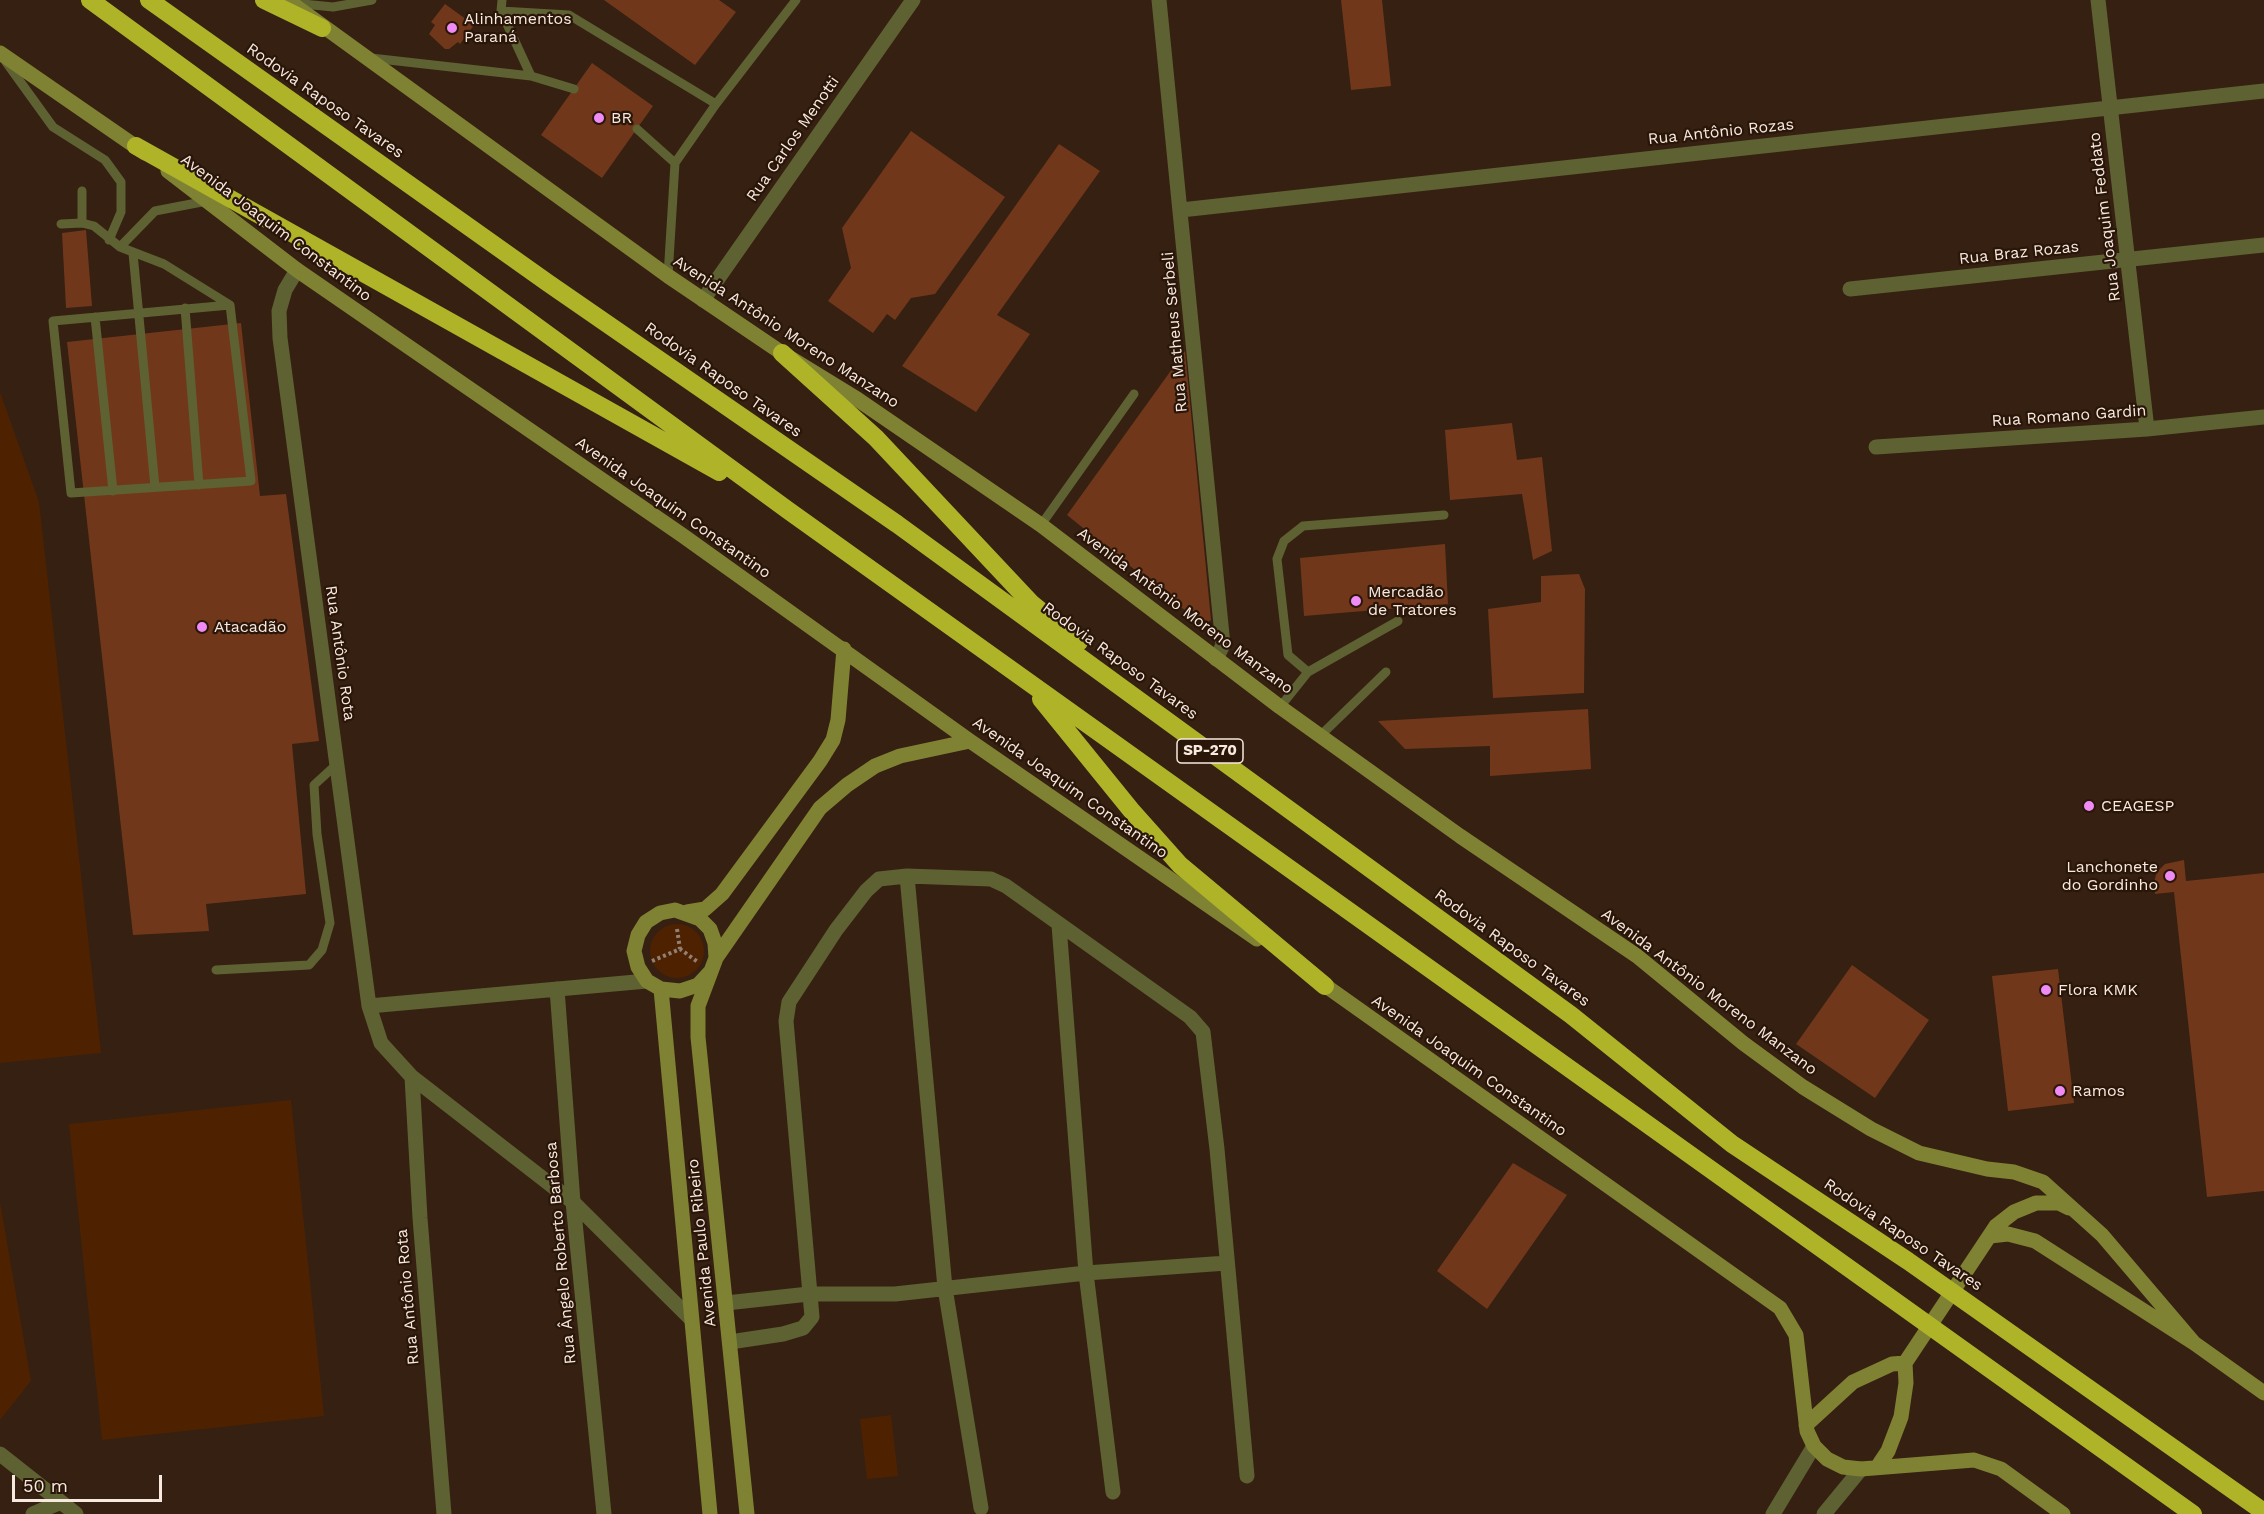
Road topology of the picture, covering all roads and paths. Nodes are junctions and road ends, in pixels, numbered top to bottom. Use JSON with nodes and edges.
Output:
{"nodes":[{"id":1,"x":90,"y":0,"type":"edge"},
{"id":2,"x":149,"y":0,"type":"edge"},
{"id":3,"x":264,"y":0,"type":"edge"},
{"id":4,"x":372,"y":0,"type":"edge"},
{"id":5,"x":502,"y":0,"type":"edge"},
{"id":6,"x":796,"y":0,"type":"edge"},
{"id":7,"x":914,"y":0,"type":"edge"},
{"id":8,"x":1159,"y":0,"type":"edge"},
{"id":9,"x":2098,"y":0,"type":"edge"},
{"id":10,"x":289,"y":1,"type":"edge"},
{"id":11,"x":501,"y":10,"type":"junction"},
{"id":12,"x":322,"y":28,"type":"junction"},
{"id":13,"x":0,"y":54,"type":"edge"},
{"id":14,"x":366,"y":57,"type":"junction"},
{"id":15,"x":531,"y":76,"type":"junction"},
{"id":16,"x":574,"y":89,"type":"dead end"},
{"id":17,"x":2264,"y":90,"type":"edge"},
{"id":18,"x":716,"y":104,"type":"junction"},
{"id":19,"x":2110,"y":108,"type":"junction"},
{"id":20,"x":637,"y":129,"type":"dead end"},
{"id":21,"x":136,"y":146,"type":"junction"},
{"id":22,"x":675,"y":163,"type":"junction"},
{"id":23,"x":82,"y":191,"type":"dead end"},
{"id":24,"x":207,"y":201,"type":"junction"},
{"id":25,"x":1181,"y":210,"type":"junction"},
{"id":26,"x":82,"y":223,"type":"junction"},
{"id":27,"x":61,"y":224,"type":"dead end"},
{"id":28,"x":109,"y":240,"type":"junction"},
{"id":29,"x":2264,"y":245,"type":"edge"},
{"id":30,"x":120,"y":247,"type":"junction"},
{"id":31,"x":133,"y":253,"type":"junction"},
{"id":32,"x":2128,"y":259,"type":"junction"},
{"id":33,"x":297,"y":270,"type":"junction"},
{"id":34,"x":668,"y":276,"type":"junction"},
{"id":35,"x":1850,"y":289,"type":"dead end"},
{"id":36,"x":703,"y":300,"type":"junction"},
{"id":37,"x":230,"y":305,"type":"junction"},
{"id":38,"x":185,"y":308,"type":"junction"},
{"id":39,"x":138,"y":314,"type":"junction"},
{"id":40,"x":95,"y":317,"type":"junction"},
{"id":41,"x":782,"y":353,"type":"junction"},
{"id":42,"x":1134,"y":394,"type":"dead end"},
{"id":43,"x":2264,"y":417,"type":"edge"},
{"id":44,"x":2147,"y":429,"type":"junction"},
{"id":45,"x":1876,"y":447,"type":"dead end"},
{"id":46,"x":199,"y":484,"type":"junction"},
{"id":47,"x":155,"y":487,"type":"junction"},
{"id":48,"x":113,"y":490,"type":"junction"},
{"id":49,"x":789,"y":511,"type":"junction"},
{"id":50,"x":1444,"y":515,"type":"dead end"},
{"id":51,"x":1041,"y":525,"type":"junction"},
{"id":52,"x":1398,"y":621,"type":"dead end"},
{"id":53,"x":844,"y":649,"type":"junction"},
{"id":54,"x":1216,"y":659,"type":"junction"},
{"id":55,"x":1308,"y":672,"type":"junction"},
{"id":56,"x":1386,"y":672,"type":"dead end"},
{"id":57,"x":1027,"y":681,"type":"junction"},
{"id":58,"x":1280,"y":707,"type":"junction"},
{"id":59,"x":1321,"y":735,"type":"junction"},
{"id":60,"x":970,"y":741,"type":"junction"},
{"id":61,"x":337,"y":764,"type":"junction"},
{"id":62,"x":1234,"y":769,"type":"junction"},
{"id":63,"x":907,"y":876,"type":"junction"},
{"id":64,"x":687,"y":912,"type":"junction"},
{"id":65,"x":1059,"y":925,"type":"junction"},
{"id":66,"x":713,"y":964,"type":"junction"},
{"id":67,"x":638,"y":967,"type":"junction"},
{"id":68,"x":216,"y":970,"type":"dead end"},
{"id":69,"x":647,"y":981,"type":"junction"},
{"id":70,"x":1325,"y":986,"type":"junction"},
{"id":71,"x":557,"y":988,"type":"junction"},
{"id":72,"x":661,"y":989,"type":"junction"},
{"id":73,"x":369,"y":1006,"type":"junction"},
{"id":74,"x":412,"y":1077,"type":"junction"},
{"id":75,"x":573,"y":1202,"type":"junction"},
{"id":76,"x":2075,"y":1212,"type":"junction"},
{"id":77,"x":1990,"y":1236,"type":"junction"},
{"id":78,"x":1227,"y":1263,"type":"junction"},
{"id":79,"x":1086,"y":1273,"type":"junction"},
{"id":80,"x":945,"y":1288,"type":"junction"},
{"id":81,"x":809,"y":1294,"type":"junction"},
{"id":82,"x":726,"y":1303,"type":"junction"},
{"id":83,"x":691,"y":1319,"type":"junction"},
{"id":84,"x":730,"y":1342,"type":"junction"},
{"id":85,"x":2194,"y":1343,"type":"junction"},
{"id":86,"x":1905,"y":1363,"type":"junction"},
{"id":87,"x":2264,"y":1393,"type":"edge"},
{"id":88,"x":1806,"y":1425,"type":"junction"},
{"id":89,"x":1814,"y":1446,"type":"junction"},
{"id":90,"x":0,"y":1454,"type":"edge"},
{"id":91,"x":1878,"y":1466,"type":"junction"},
{"id":92,"x":1860,"y":1469,"type":"junction"},
{"id":93,"x":1247,"y":1476,"type":"dead end"},
{"id":94,"x":1113,"y":1492,"type":"dead end"},
{"id":95,"x":61,"y":1502,"type":"junction"},
{"id":96,"x":981,"y":1508,"type":"dead end"},
{"id":97,"x":2264,"y":1512,"type":"edge"},
{"id":98,"x":33,"y":1514,"type":"edge"},
{"id":99,"x":76,"y":1514,"type":"edge"},
{"id":100,"x":444,"y":1514,"type":"edge"},
{"id":101,"x":604,"y":1514,"type":"edge"},
{"id":102,"x":710,"y":1514,"type":"edge"},
{"id":103,"x":747,"y":1514,"type":"edge"},
{"id":104,"x":1773,"y":1514,"type":"edge"},
{"id":105,"x":1824,"y":1514,"type":"edge"},
{"id":106,"x":2063,"y":1514,"type":"edge"},
{"id":107,"x":2193,"y":1514,"type":"edge"}],
"edges":[{"from":1,"to":49,"type":"highway","number":"SP-270"},
{"from":2,"to":62,"type":"highway","name":"Rodovia Raposo Tavares","number":"SP-270"},
{"from":3,"to":12,"type":"highway"},
{"from":4,"to":10,"type":"lane"},
{"from":5,"to":11,"type":"lane"},
{"from":6,"to":18,"type":"lane"},
{"from":7,"to":36,"type":"street","name":"Rua Carlos Menotti"},
{"from":8,"to":25,"type":"street","name":"Rua Matheus Serbeli"},
{"from":9,"to":19,"type":"street","name":"Rua Joaquim Feddato"},
{"from":10,"to":12,"type":"main road","name":"Avenida Antônio Moreno Manzano"},
{"from":11,"to":15,"type":"lane"},
{"from":11,"to":18,"type":"lane"},
{"from":12,"to":14,"type":"main road","name":"Avenida Antônio Moreno Manzano"},
{"from":13,"to":21,"type":"main road","name":"Avenida Joaquim Constantino"},
{"from":13,"to":28,"type":"lane"},
{"from":14,"to":15,"type":"lane"},
{"from":14,"to":34,"type":"main road","name":"Avenida Antônio Moreno Manzano"},
{"from":15,"to":16,"type":"lane"},
{"from":17,"to":19,"type":"street","name":"Rua Antônio Rozas"},
{"from":18,"to":22,"type":"lane"},
{"from":19,"to":25,"type":"street","name":"Rua Antônio Rozas"},
{"from":19,"to":32,"type":"street","name":"Rua Joaquim Feddato"},
{"from":20,"to":22,"type":"lane"},
{"from":21,"to":24,"type":"main road","name":"Avenida Joaquim Constantino"},
{"from":21,"to":49,"type":"highway"},
{"from":22,"to":34,"type":"lane"},
{"from":23,"to":26,"type":"lane"},
{"from":24,"to":30,"type":"lane"},
{"from":24,"to":33,"type":"main road","name":"Avenida Joaquim Constantino"},
{"from":25,"to":54,"type":"street","name":"Rua Matheus Serbeli"},
{"from":26,"to":27,"type":"lane"},
{"from":26,"to":28,"type":"lane"},
{"from":28,"to":30,"type":"lane"},
{"from":29,"to":32,"type":"street","name":"Rua Braz Rozas"},
{"from":30,"to":31,"type":"lane"},
{"from":31,"to":37,"type":"lane"},
{"from":31,"to":39,"type":"lane"},
{"from":32,"to":35,"type":"street","name":"Rua Braz Rozas"},
{"from":32,"to":44,"type":"street","name":"Rua Joaquim Feddato"},
{"from":33,"to":53,"type":"main road","name":"Avenida Joaquim Constantino"},
{"from":33,"to":61,"type":"street","name":"Rua Antônio Rota"},
{"from":34,"to":36,"type":"main road","name":"Avenida Antônio Moreno Manzano"},
{"from":36,"to":41,"type":"main road","name":"Avenida Antônio Moreno Manzano"},
{"from":37,"to":38,"type":"lane"},
{"from":37,"to":46,"type":"lane"},
{"from":38,"to":39,"type":"lane"},
{"from":38,"to":46,"type":"lane"},
{"from":39,"to":40,"type":"lane"},
{"from":39,"to":47,"type":"lane"},
{"from":40,"to":48,"type":"lane"},
{"from":40,"to":48,"type":"lane"},
{"from":41,"to":51,"type":"main road","name":"Avenida Antônio Moreno Manzano"},
{"from":41,"to":62,"type":"highway"},
{"from":42,"to":51,"type":"lane"},
{"from":43,"to":44,"type":"street","name":"Rua Romano Gardin"},
{"from":44,"to":45,"type":"street","name":"Rua Romano Gardin"},
{"from":46,"to":47,"type":"lane"},
{"from":47,"to":48,"type":"lane"},
{"from":49,"to":57,"type":"highway","number":"SP-270"},
{"from":50,"to":55,"type":"lane"},
{"from":51,"to":54,"type":"main road","name":"Avenida Antônio Moreno Manzano"},
{"from":52,"to":55,"type":"lane"},
{"from":53,"to":60,"type":"main road","name":"Avenida Joaquim Constantino"},
{"from":53,"to":64,"type":"main road"},
{"from":54,"to":58,"type":"main road","name":"Avenida Antônio Moreno Manzano"},
{"from":55,"to":58,"type":"lane"},
{"from":56,"to":59,"type":"lane"},
{"from":57,"to":70,"type":"highway"},
{"from":57,"to":107,"type":"highway","number":"SP-270"},
{"from":58,"to":59,"type":"main road","name":"Avenida Antônio Moreno Manzano"},
{"from":59,"to":76,"type":"main road","name":"Avenida Antônio Moreno Manzano"},
{"from":60,"to":66,"type":"main road","name":"Avenida Paulo Ribeiro"},
{"from":60,"to":70,"type":"main road","name":"Avenida Joaquim Constantino"},
{"from":61,"to":68,"type":"lane"},
{"from":61,"to":73,"type":"street","name":"Rua Antônio Rota"},
{"from":62,"to":97,"type":"highway","name":"Rodovia Raposo Tavares","number":"SP-270"},
{"from":63,"to":65,"type":"street"},
{"from":63,"to":80,"type":"street"},
{"from":63,"to":81,"type":"street"},
{"from":64,"to":66,"type":"main road"},
{"from":64,"to":67,"type":"main road"},
{"from":65,"to":78,"type":"street"},
{"from":65,"to":79,"type":"street"},
{"from":66,"to":67,"type":"path"},
{"from":66,"to":72,"type":"main road"},
{"from":66,"to":82,"type":"main road","name":"Avenida Paulo Ribeiro"},
{"from":67,"to":69,"type":"main road"},
{"from":69,"to":71,"type":"street"},
{"from":69,"to":72,"type":"main road"},
{"from":70,"to":88,"type":"main road","name":"Avenida Joaquim Constantino"},
{"from":71,"to":73,"type":"street"},
{"from":71,"to":75,"type":"street","name":"Rua Ângelo Roberto Barbosa"},
{"from":72,"to":83,"type":"main road"},
{"from":73,"to":74,"type":"street","name":"Rua Antônio Rota"},
{"from":74,"to":75,"type":"street"},
{"from":74,"to":100,"type":"street","name":"Rua Antônio Rota"},
{"from":75,"to":83,"type":"street"},
{"from":75,"to":101,"type":"street","name":"Rua Ângelo Roberto Barbosa"},
{"from":76,"to":77,"type":"main road","name":"Avenida Antônio Moreno Manzano"},
{"from":76,"to":85,"type":"main road","name":"Avenida Antônio Moreno Manzano"},
{"from":77,"to":85,"type":"main road","name":"Avenida Antônio Moreno Manzano"},
{"from":77,"to":86,"type":"main road"},
{"from":78,"to":79,"type":"street"},
{"from":78,"to":93,"type":"street"},
{"from":79,"to":80,"type":"street"},
{"from":79,"to":94,"type":"street"},
{"from":80,"to":81,"type":"street"},
{"from":80,"to":96,"type":"street"},
{"from":81,"to":82,"type":"street"},
{"from":81,"to":84,"type":"street"},
{"from":82,"to":84,"type":"main road","name":"Avenida Paulo Ribeiro"},
{"from":83,"to":102,"type":"main road"},
{"from":84,"to":103,"type":"main road","name":"Avenida Paulo Ribeiro"},
{"from":85,"to":87,"type":"main road","name":"Avenida Antônio Moreno Manzano"},
{"from":86,"to":88,"type":"main road"},
{"from":86,"to":91,"type":"main road"},
{"from":88,"to":89,"type":"main road","name":"Avenida Joaquim Constantino"},
{"from":89,"to":92,"type":"main road"},
{"from":89,"to":104,"type":"street"},
{"from":90,"to":95,"type":"street"},
{"from":91,"to":92,"type":"main road"},
{"from":91,"to":106,"type":"main road"},
{"from":92,"to":105,"type":"street"},
{"from":95,"to":98,"type":"street"},
{"from":95,"to":99,"type":"street"}]}
